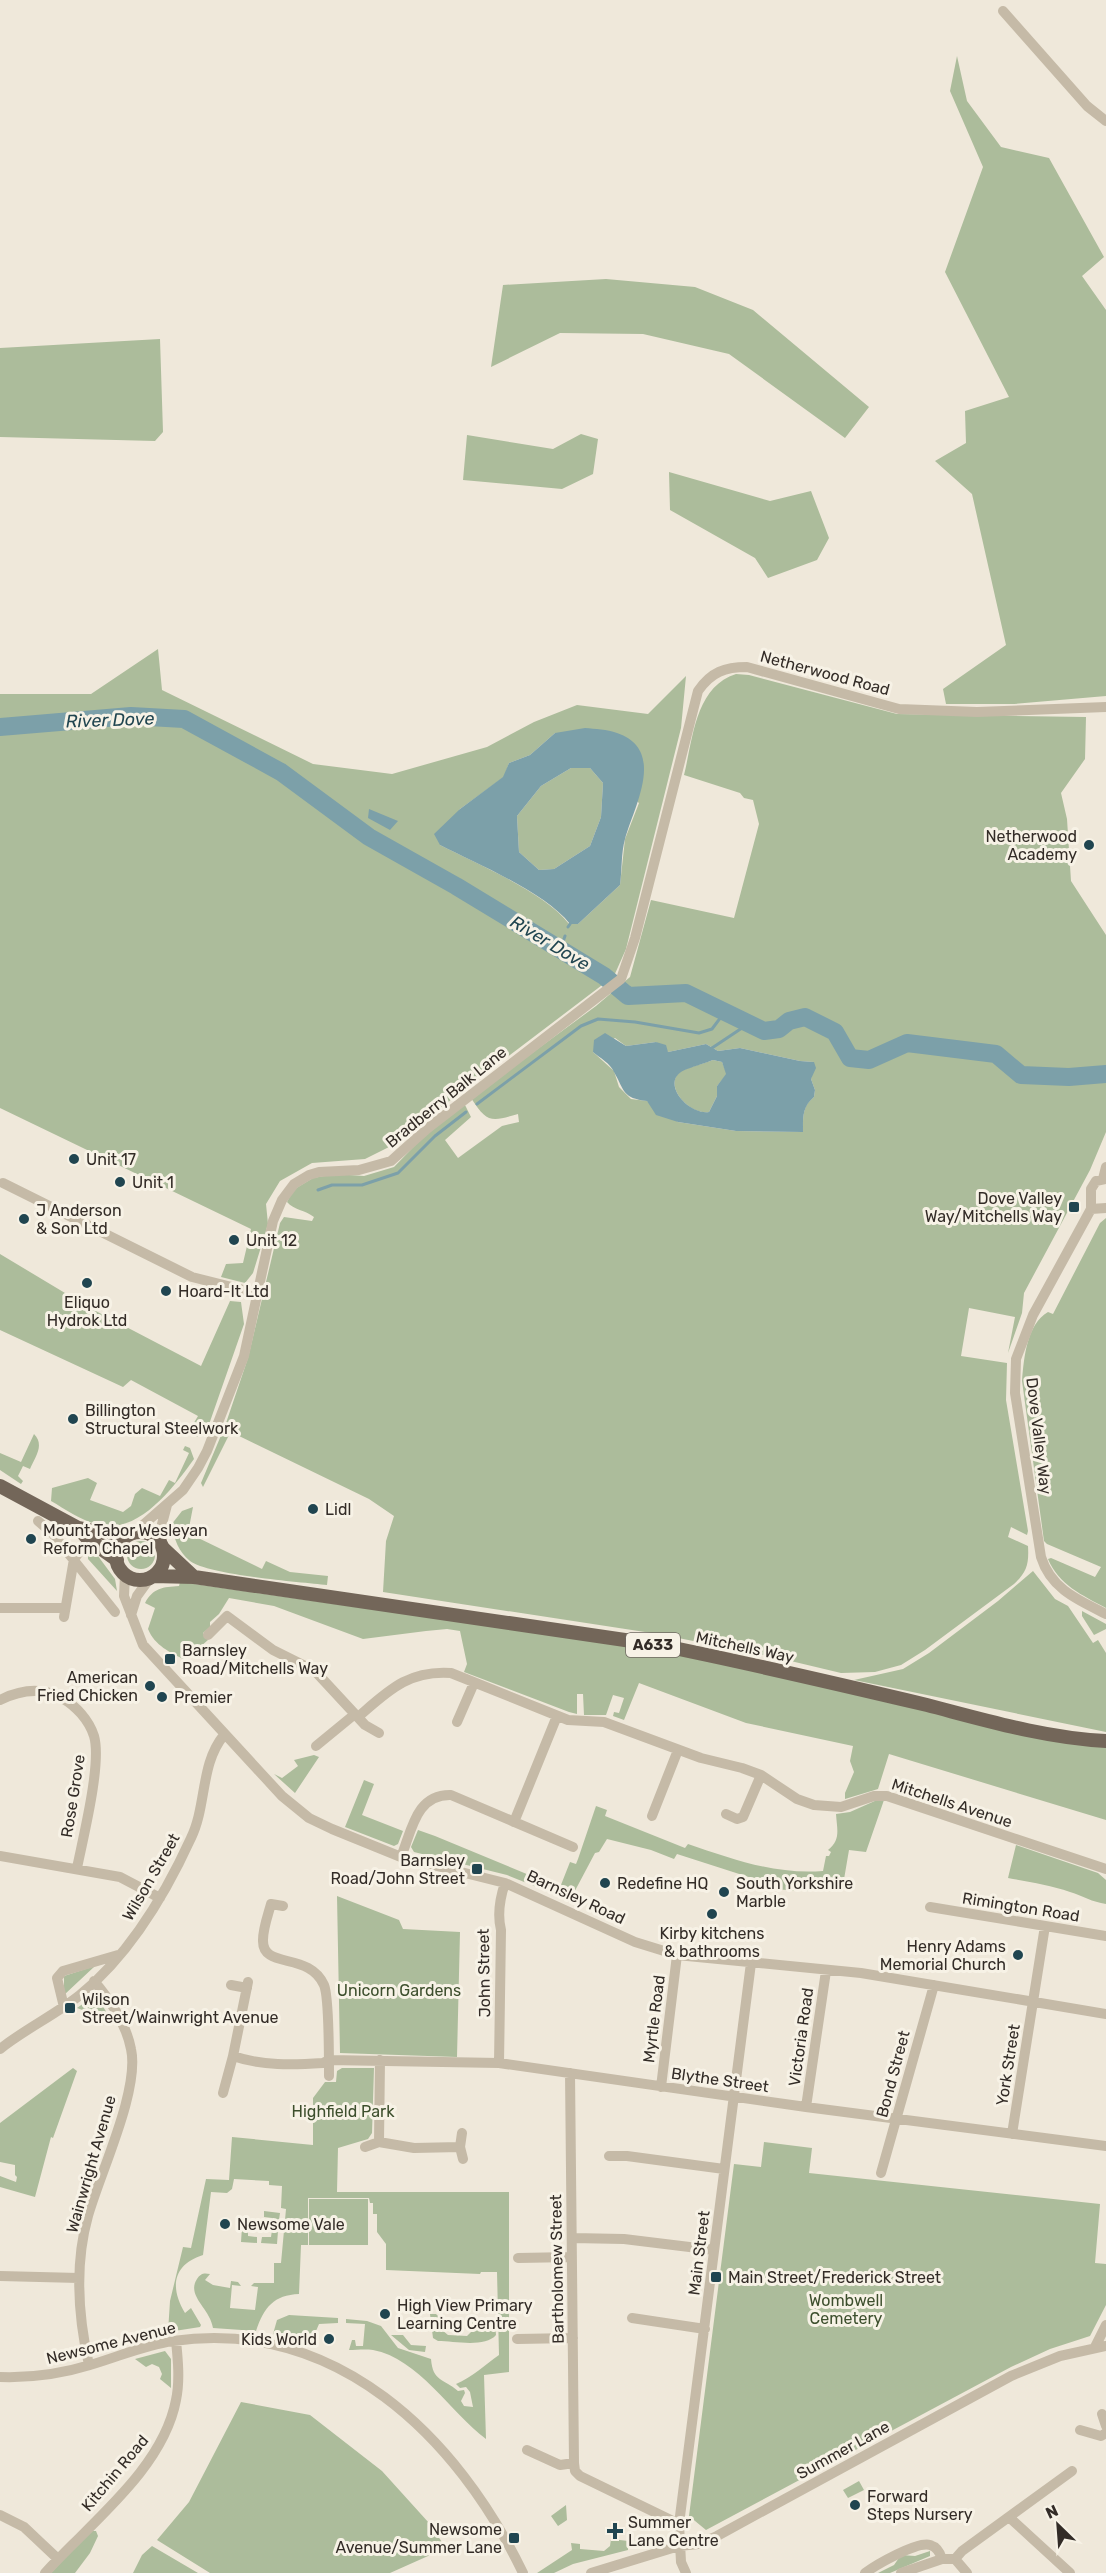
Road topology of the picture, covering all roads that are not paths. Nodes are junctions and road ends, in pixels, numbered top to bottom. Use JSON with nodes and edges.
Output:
{"nodes":[{"id":1,"x":1003,"y":11,"type":"dead end"},
{"id":2,"x":1106,"y":121,"type":"edge"},
{"id":3,"x":1106,"y":707,"type":"edge"},
{"id":4,"x":621,"y":979,"type":"joint"},
{"id":5,"x":1106,"y":1167,"type":"edge"},
{"id":6,"x":1105,"y":1179,"type":"edge"},
{"id":7,"x":3,"y":1184,"type":"dead end"},
{"id":8,"x":1106,"y":1208,"type":"edge"},
{"id":9,"x":1091,"y":1209,"type":"junction"},
{"id":10,"x":259,"y":1294,"type":"junction"},
{"id":11,"x":0,"y":1486,"type":"edge"},
{"id":12,"x":167,"y":1505,"type":"junction"},
{"id":13,"x":38,"y":1521,"type":"dead end"},
{"id":14,"x":78,"y":1528,"type":"junction"},
{"id":15,"x":130,"y":1535,"type":"junction"},
{"id":16,"x":89,"y":1540,"type":"junction"},
{"id":17,"x":163,"y":1547,"type":"junction"},
{"id":18,"x":74,"y":1559,"type":"junction"},
{"id":19,"x":117,"y":1560,"type":"junction"},
{"id":20,"x":125,"y":1574,"type":"junction"},
{"id":21,"x":152,"y":1577,"type":"junction"},
{"id":22,"x":194,"y":1577,"type":"junction"},
{"id":23,"x":0,"y":1608,"type":"edge"},
{"id":24,"x":115,"y":1612,"type":"dead end"},
{"id":25,"x":1106,"y":1614,"type":"edge"},
{"id":26,"x":131,"y":1616,"type":"junction"},
{"id":27,"x":208,"y":1635,"type":"dead end"},
{"id":28,"x":474,"y":1683,"type":"junction"},
{"id":29,"x":0,"y":1700,"type":"edge"},
{"id":30,"x":357,"y":1715,"type":"junction"},
{"id":31,"x":557,"y":1716,"type":"junction"},
{"id":32,"x":457,"y":1722,"type":"dead end"},
{"id":33,"x":379,"y":1733,"type":"dead end"},
{"id":34,"x":224,"y":1735,"type":"junction"},
{"id":35,"x":1106,"y":1741,"type":"edge"},
{"id":36,"x":316,"y":1746,"type":"dead end"},
{"id":37,"x":678,"y":1750,"type":"junction"},
{"id":38,"x":761,"y":1775,"type":"junction"},
{"id":39,"x":726,"y":1814,"type":"dead end"},
{"id":40,"x":652,"y":1816,"type":"dead end"},
{"id":41,"x":514,"y":1822,"type":"junction"},
{"id":42,"x":573,"y":1847,"type":"dead end"},
{"id":43,"x":0,"y":1856,"type":"edge"},
{"id":44,"x":401,"y":1857,"type":"junction"},
{"id":45,"x":77,"y":1868,"type":"junction"},
{"id":46,"x":1106,"y":1869,"type":"edge"},
{"id":47,"x":505,"y":1883,"type":"junction"},
{"id":48,"x":160,"y":1898,"type":"junction"},
{"id":49,"x":283,"y":1906,"type":"dead end"},
{"id":50,"x":930,"y":1907,"type":"dead end"},
{"id":51,"x":1045,"y":1926,"type":"junction"},
{"id":52,"x":1106,"y":1936,"type":"edge"},
{"id":53,"x":119,"y":1955,"type":"junction"},
{"id":54,"x":677,"y":1955,"type":"junction"},
{"id":55,"x":751,"y":1963,"type":"junction"},
{"id":56,"x":826,"y":1971,"type":"junction"},
{"id":57,"x":94,"y":1981,"type":"junction"},
{"id":58,"x":934,"y":1984,"type":"junction"},
{"id":59,"x":231,"y":1985,"type":"dead end"},
{"id":60,"x":1034,"y":2002,"type":"junction"},
{"id":61,"x":64,"y":2007,"type":"junction"},
{"id":62,"x":1106,"y":2014,"type":"edge"},
{"id":63,"x":0,"y":2049,"type":"edge"},
{"id":64,"x":233,"y":2056,"type":"junction"},
{"id":65,"x":329,"y":2060,"type":"junction"},
{"id":66,"x":380,"y":2060,"type":"junction"},
{"id":67,"x":500,"y":2063,"type":"junction"},
{"id":68,"x":570,"y":2073,"type":"junction"},
{"id":69,"x":329,"y":2076,"type":"dead end"},
{"id":70,"x":661,"y":2087,"type":"junction"},
{"id":71,"x":223,"y":2093,"type":"dead end"},
{"id":72,"x":734,"y":2097,"type":"junction"},
{"id":73,"x":806,"y":2107,"type":"junction"},
{"id":74,"x":896,"y":2118,"type":"junction"},
{"id":75,"x":462,"y":2133,"type":"dead end"},
{"id":76,"x":1012,"y":2134,"type":"junction"},
{"id":77,"x":379,"y":2142,"type":"junction"},
{"id":78,"x":1106,"y":2146,"type":"edge"},
{"id":79,"x":460,"y":2147,"type":"junction"},
{"id":80,"x":365,"y":2148,"type":"dead end"},
{"id":81,"x":609,"y":2156,"type":"dead end"},
{"id":82,"x":463,"y":2159,"type":"dead end"},
{"id":83,"x":724,"y":2169,"type":"junction"},
{"id":84,"x":881,"y":2173,"type":"dead end"},
{"id":85,"x":572,"y":2238,"type":"junction"},
{"id":86,"x":714,"y":2250,"type":"junction"},
{"id":87,"x":518,"y":2258,"type":"dead end"},
{"id":88,"x":572,"y":2258,"type":"junction"},
{"id":89,"x":0,"y":2276,"type":"edge"},
{"id":90,"x":79,"y":2278,"type":"junction"},
{"id":91,"x":632,"y":2318,"type":"dead end"},
{"id":92,"x":1106,"y":2325,"type":"edge"},
{"id":93,"x":705,"y":2329,"type":"junction"},
{"id":94,"x":573,"y":2338,"type":"junction"},
{"id":95,"x":516,"y":2339,"type":"dead end"},
{"id":96,"x":177,"y":2341,"type":"junction"},
{"id":97,"x":1101,"y":2346,"type":"edge"},
{"id":98,"x":89,"y":2365,"type":"junction"},
{"id":99,"x":0,"y":2377,"type":"edge"},
{"id":100,"x":1102,"y":2415,"type":"dead end"},
{"id":101,"x":1106,"y":2427,"type":"edge"},
{"id":102,"x":1080,"y":2430,"type":"dead end"},
{"id":103,"x":1106,"y":2433,"type":"edge"},
{"id":104,"x":527,"y":2450,"type":"dead end"},
{"id":105,"x":574,"y":2463,"type":"junction"},
{"id":106,"x":1072,"y":2471,"type":"dead end"},
{"id":107,"x":0,"y":2515,"type":"edge"},
{"id":108,"x":1010,"y":2518,"type":"junction"},
{"id":109,"x":679,"y":2524,"type":"junction"},
{"id":110,"x":679,"y":2546,"type":"junction"},
{"id":111,"x":58,"y":2559,"type":"junction"},
{"id":112,"x":942,"y":2559,"type":"junction"},
{"id":113,"x":955,"y":2559,"type":"junction"},
{"id":114,"x":45,"y":2573,"type":"edge"},
{"id":115,"x":523,"y":2573,"type":"edge"},
{"id":116,"x":591,"y":2573,"type":"edge"},
{"id":117,"x":686,"y":2573,"type":"edge"},
{"id":118,"x":865,"y":2573,"type":"edge"},
{"id":119,"x":901,"y":2573,"type":"edge"},
{"id":120,"x":967,"y":2573,"type":"edge"},
{"id":121,"x":1070,"y":2573,"type":"edge"}],
"edges":[{"from":1,"to":2,"type":"street"},
{"from":3,"to":4,"type":"street","name":"Netherwood Road"},
{"from":4,"to":10,"type":"street","name":"Bradberry Balk Lane"},
{"from":5,"to":6,"type":"street"},
{"from":6,"to":9,"type":"street","name":"Dove Valley Way"},
{"from":7,"to":10,"type":"street"},
{"from":8,"to":9,"type":"street"},
{"from":9,"to":25,"type":"street","name":"Dove Valley Way"},
{"from":10,"to":12,"type":"street","name":"Bradberry Balk Lane"},
{"from":11,"to":14,"type":"main road"},
{"from":12,"to":15,"type":"street","name":"Bradberry Balk Lane"},
{"from":12,"to":17,"type":"street"},
{"from":13,"to":18,"type":"street"},
{"from":14,"to":15,"type":"main road"},
{"from":14,"to":16,"type":"main road"},
{"from":15,"to":17,"type":"main road"},
{"from":15,"to":19,"type":"main road"},
{"from":16,"to":18,"type":"street"},
{"from":16,"to":19,"type":"main road"},
{"from":17,"to":21,"type":"main road"},
{"from":17,"to":22,"type":"main road"},
{"from":18,"to":23,"type":"street"},
{"from":18,"to":24,"type":"street"},
{"from":19,"to":20,"type":"main road"},
{"from":20,"to":21,"type":"main road"},
{"from":20,"to":26,"type":"street","name":"Barnsley Road"},
{"from":21,"to":22,"type":"main road","name":"Mitchells Way"},
{"from":21,"to":26,"type":"street"},
{"from":22,"to":35,"type":"main road","name":"Mitchells Way","number":"A633"},
{"from":26,"to":34,"type":"street","name":"Barnsley Road"},
{"from":27,"to":30,"type":"street"},
{"from":28,"to":30,"type":"street","name":"Mitchells Avenue"},
{"from":28,"to":31,"type":"street","name":"Mitchells Avenue"},
{"from":28,"to":32,"type":"street"},
{"from":29,"to":45,"type":"street","name":"Rose Grove"},
{"from":30,"to":33,"type":"street"},
{"from":30,"to":36,"type":"street","name":"Mitchells Avenue"},
{"from":31,"to":37,"type":"street","name":"Mitchells Avenue"},
{"from":31,"to":41,"type":"street"},
{"from":34,"to":44,"type":"street","name":"Barnsley Road"},
{"from":34,"to":48,"type":"street","name":"Wilson Street"},
{"from":37,"to":38,"type":"street","name":"Mitchells Avenue"},
{"from":37,"to":40,"type":"street"},
{"from":38,"to":39,"type":"street"},
{"from":38,"to":46,"type":"street","name":"Mitchells Avenue"},
{"from":41,"to":42,"type":"street"},
{"from":41,"to":44,"type":"street"},
{"from":43,"to":45,"type":"street"},
{"from":44,"to":47,"type":"street","name":"Barnsley Road"},
{"from":45,"to":48,"type":"street"},
{"from":47,"to":54,"type":"street","name":"Barnsley Road"},
{"from":47,"to":67,"type":"street","name":"John Street"},
{"from":48,"to":53,"type":"street","name":"Wilson Street"},
{"from":49,"to":65,"type":"street"},
{"from":50,"to":51,"type":"street","name":"Rimington Road"},
{"from":51,"to":52,"type":"street","name":"Rimington Road"},
{"from":51,"to":60,"type":"street","name":"York Street"},
{"from":53,"to":57,"type":"street","name":"Wilson Street"},
{"from":53,"to":61,"type":"street"},
{"from":54,"to":55,"type":"street","name":"Barnsley Road"},
{"from":54,"to":70,"type":"street","name":"Myrtle Road"},
{"from":55,"to":56,"type":"street","name":"Barnsley Road"},
{"from":55,"to":72,"type":"street","name":"Main Street"},
{"from":56,"to":58,"type":"street","name":"Barnsley Road"},
{"from":56,"to":73,"type":"street","name":"Victoria Road"},
{"from":57,"to":61,"type":"street","name":"Wilson Street"},
{"from":57,"to":90,"type":"street","name":"Wainwright Avenue"},
{"from":58,"to":60,"type":"street","name":"Barnsley Road"},
{"from":58,"to":74,"type":"street","name":"Bond Street"},
{"from":59,"to":64,"type":"street"},
{"from":60,"to":62,"type":"street","name":"Barnsley Road"},
{"from":60,"to":76,"type":"street","name":"York Street"},
{"from":61,"to":63,"type":"street","name":"Wilson Street"},
{"from":64,"to":65,"type":"street","name":"Blythe Street"},
{"from":64,"to":71,"type":"street"},
{"from":65,"to":66,"type":"street","name":"Blythe Street"},
{"from":65,"to":69,"type":"street"},
{"from":66,"to":67,"type":"street","name":"Blythe Street"},
{"from":66,"to":77,"type":"street"},
{"from":67,"to":68,"type":"street","name":"Blythe Street"},
{"from":68,"to":70,"type":"street","name":"Blythe Street"},
{"from":68,"to":85,"type":"street","name":"Bartholomew Street"},
{"from":70,"to":72,"type":"street","name":"Blythe Street"},
{"from":72,"to":73,"type":"street","name":"Blythe Street"},
{"from":72,"to":83,"type":"street","name":"Main Street"},
{"from":73,"to":74,"type":"street","name":"Blythe Street"},
{"from":74,"to":76,"type":"street","name":"Blythe Street"},
{"from":74,"to":84,"type":"street","name":"Bond Street"},
{"from":75,"to":79,"type":"street"},
{"from":76,"to":78,"type":"street","name":"Blythe Street"},
{"from":77,"to":79,"type":"street"},
{"from":77,"to":80,"type":"street"},
{"from":79,"to":82,"type":"street"},
{"from":81,"to":83,"type":"street"},
{"from":83,"to":86,"type":"street","name":"Main Street"},
{"from":85,"to":86,"type":"street"},
{"from":85,"to":88,"type":"street","name":"Bartholomew Street"},
{"from":86,"to":93,"type":"street","name":"Main Street"},
{"from":87,"to":88,"type":"street"},
{"from":88,"to":94,"type":"street","name":"Bartholomew Street"},
{"from":89,"to":90,"type":"street"},
{"from":90,"to":98,"type":"street","name":"Wainwright Avenue"},
{"from":91,"to":93,"type":"street"},
{"from":92,"to":97,"type":"street"},
{"from":93,"to":109,"type":"street","name":"Main Street"},
{"from":94,"to":95,"type":"street"},
{"from":94,"to":105,"type":"street","name":"Bartholomew Street"},
{"from":96,"to":98,"type":"street","name":"Newsome Avenue"},
{"from":96,"to":111,"type":"street","name":"Kitchin Road"},
{"from":96,"to":115,"type":"street","name":"Newsome Avenue"},
{"from":97,"to":110,"type":"street","name":"Summer Lane"},
{"from":98,"to":99,"type":"street","name":"Newsome Avenue"},
{"from":100,"to":101,"type":"street"},
{"from":102,"to":103,"type":"street"},
{"from":104,"to":105,"type":"street"},
{"from":105,"to":109,"type":"street"},
{"from":106,"to":108,"type":"street"},
{"from":107,"to":111,"type":"street"},
{"from":108,"to":113,"type":"street"},
{"from":108,"to":121,"type":"street"},
{"from":109,"to":110,"type":"street","name":"Main Street"},
{"from":110,"to":116,"type":"street","name":"Summer Lane"},
{"from":110,"to":117,"type":"street","name":"Main Street"},
{"from":111,"to":114,"type":"street","name":"Kitchin Road"},
{"from":112,"to":113,"type":"street"},
{"from":112,"to":118,"type":"street"},
{"from":112,"to":119,"type":"street"},
{"from":113,"to":120,"type":"street"}]}
